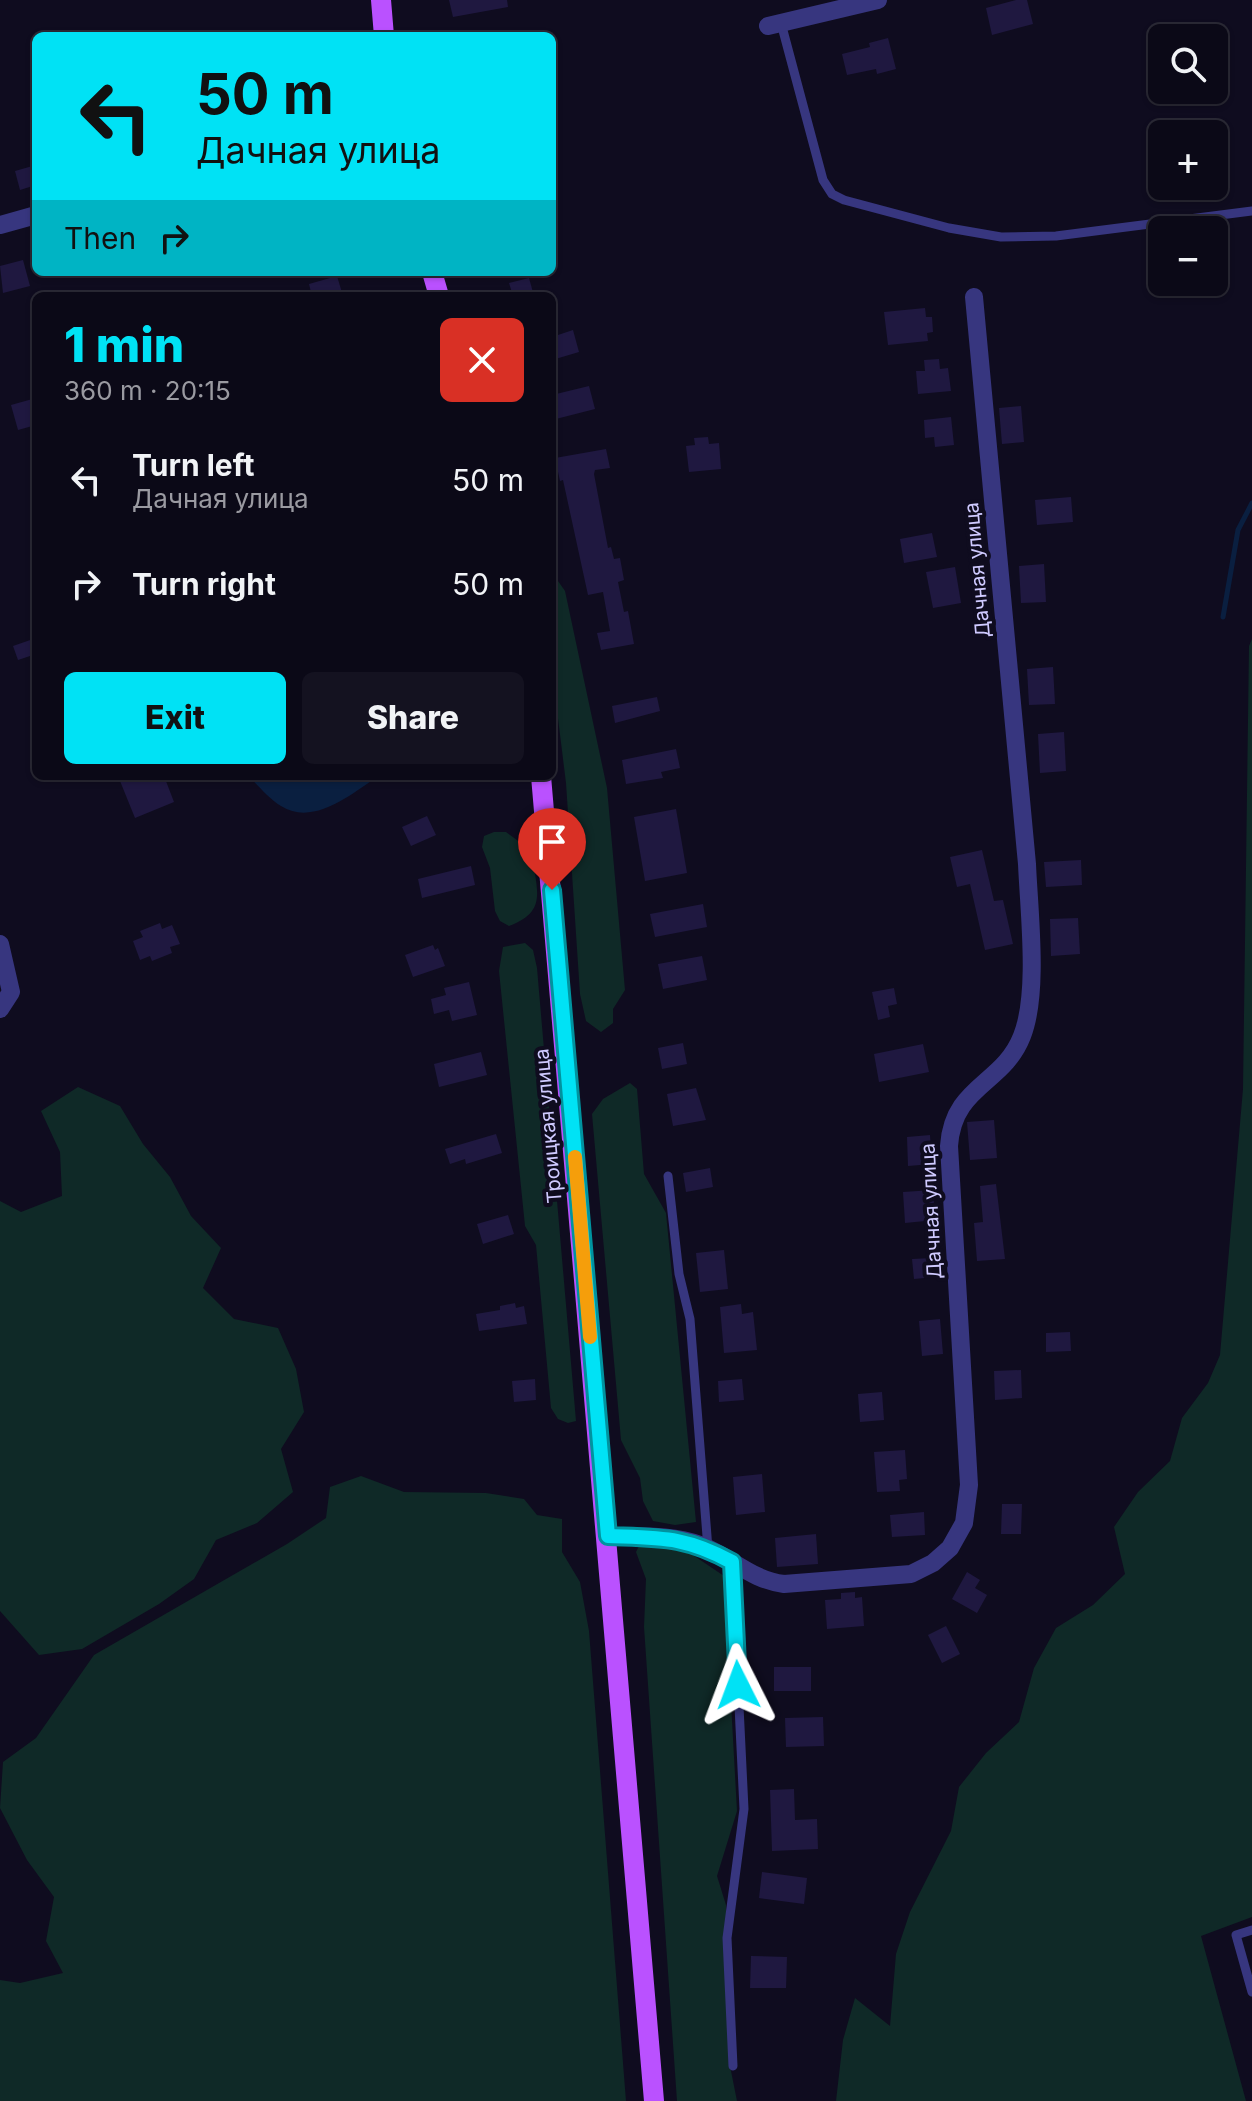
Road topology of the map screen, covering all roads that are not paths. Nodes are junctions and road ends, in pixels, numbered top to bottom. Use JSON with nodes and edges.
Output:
{"nodes":[{"id":1,"x":381,"y":0,"type":"edge"},
{"id":2,"x":878,"y":0,"type":"edge"},
{"id":3,"x":774,"y":25,"type":"joint"},
{"id":4,"x":384,"y":32,"type":"edge"},
{"id":5,"x":1252,"y":211,"type":"edge"},
{"id":6,"x":32,"y":216,"type":"edge"},
{"id":7,"x":0,"y":225,"type":"edge"},
{"id":8,"x":974,"y":297,"type":"dead end"},
{"id":9,"x":541,"y":780,"type":"edge"},
{"id":10,"x":0,"y":944,"type":"edge"},
{"id":11,"x":0,"y":1009,"type":"edge"},
{"id":12,"x":668,"y":1176,"type":"dead end"},
{"id":13,"x":608,"y":1536,"type":"junction"},
{"id":14,"x":708,"y":1549,"type":"junction"},
{"id":15,"x":732,"y":1562,"type":"junction"},
{"id":16,"x":1252,"y":1930,"type":"edge"},
{"id":17,"x":1252,"y":1992,"type":"edge"},
{"id":18,"x":733,"y":2066,"type":"dead end"},
{"id":19,"x":654,"y":2101,"type":"edge"}],
"edges":[{"from":1,"to":4,"type":"main road"},
{"from":2,"to":3,"type":"street"},
{"from":3,"to":5,"type":"lane"},
{"from":6,"to":7,"type":"street"},
{"from":8,"to":15,"type":"street","name":"Дачная улица"},
{"from":9,"to":13,"type":"main road","name":"Троицкая улица"},
{"from":10,"to":11,"type":"street"},
{"from":12,"to":14,"type":"lane"},
{"from":13,"to":14,"type":"street","name":"Дачная улица"},
{"from":13,"to":19,"type":"main road","name":"Троицкая улица"},
{"from":14,"to":15,"type":"street","name":"Дачная улица"},
{"from":15,"to":18,"type":"lane"},
{"from":16,"to":17,"type":"lane"}]}
